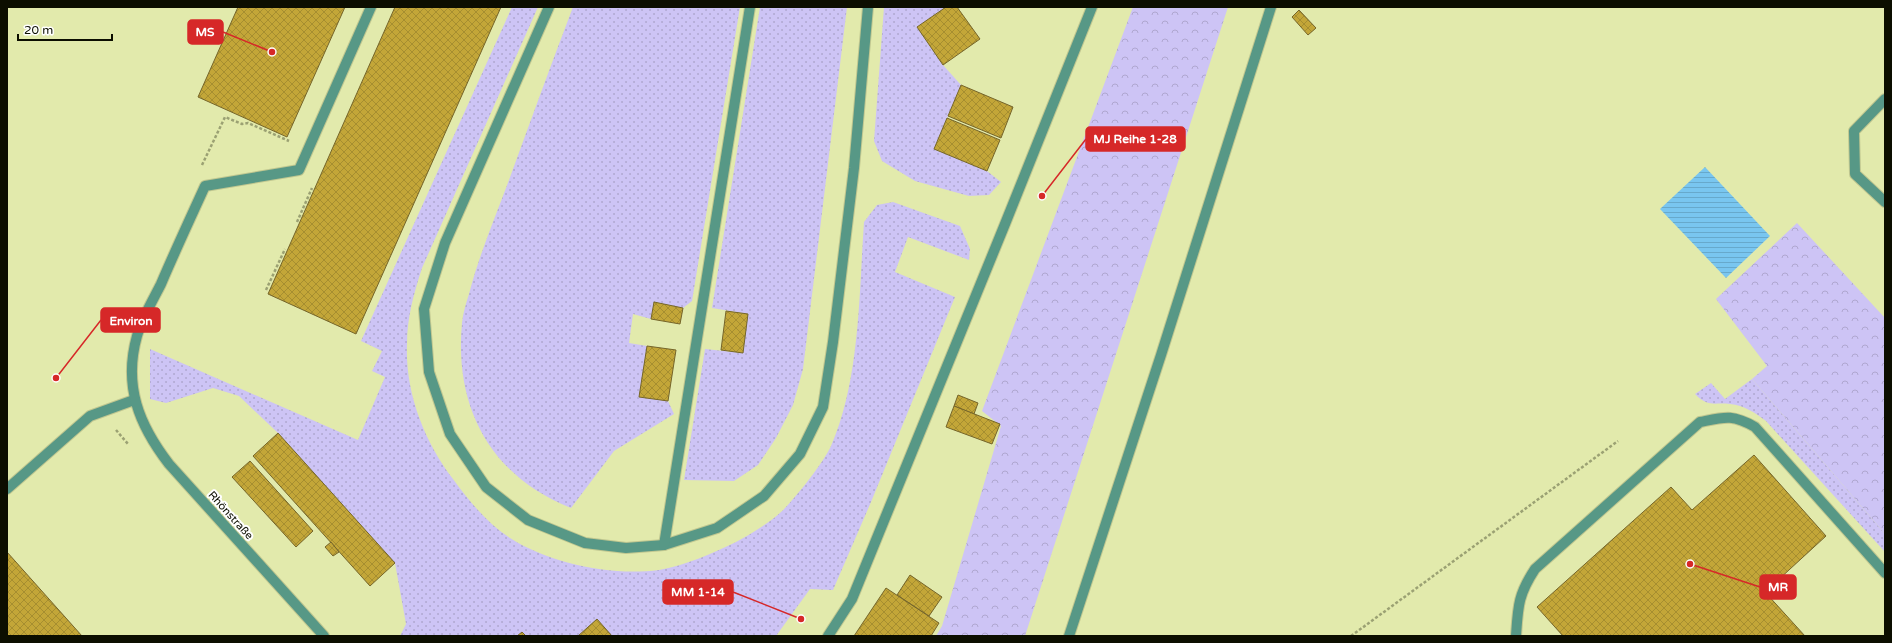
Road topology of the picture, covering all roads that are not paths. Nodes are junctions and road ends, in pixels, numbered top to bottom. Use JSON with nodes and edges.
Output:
{"nodes":[{"id":1,"x":371,"y":7,"type":"edge"},
{"id":2,"x":549,"y":7,"type":"edge"},
{"id":3,"x":750,"y":7,"type":"edge"},
{"id":4,"x":868,"y":7,"type":"edge"},
{"id":5,"x":1092,"y":7,"type":"edge"},
{"id":6,"x":1271,"y":7,"type":"edge"},
{"id":7,"x":1885,"y":99,"type":"edge"},
{"id":8,"x":1885,"y":202,"type":"edge"},
{"id":9,"x":134,"y":400,"type":"junction"},
{"id":10,"x":7,"y":489,"type":"edge"},
{"id":11,"x":664,"y":545,"type":"junction"},
{"id":12,"x":1885,"y":573,"type":"edge"},
{"id":13,"x":324,"y":636,"type":"edge"},
{"id":14,"x":828,"y":636,"type":"edge"},
{"id":15,"x":1069,"y":636,"type":"edge"},
{"id":16,"x":1516,"y":636,"type":"edge"}],
"edges":[{"from":1,"to":9,"type":"lane","name":"Rhönstraße"},
{"from":2,"to":11,"type":"lane"},
{"from":3,"to":11,"type":"lane"},
{"from":4,"to":11,"type":"lane"},
{"from":5,"to":14,"type":"lane"},
{"from":6,"to":15,"type":"lane"},
{"from":7,"to":8,"type":"lane"},
{"from":9,"to":10,"type":"lane"},
{"from":9,"to":13,"type":"lane","name":"Rhönstraße"},
{"from":12,"to":16,"type":"lane"}]}
